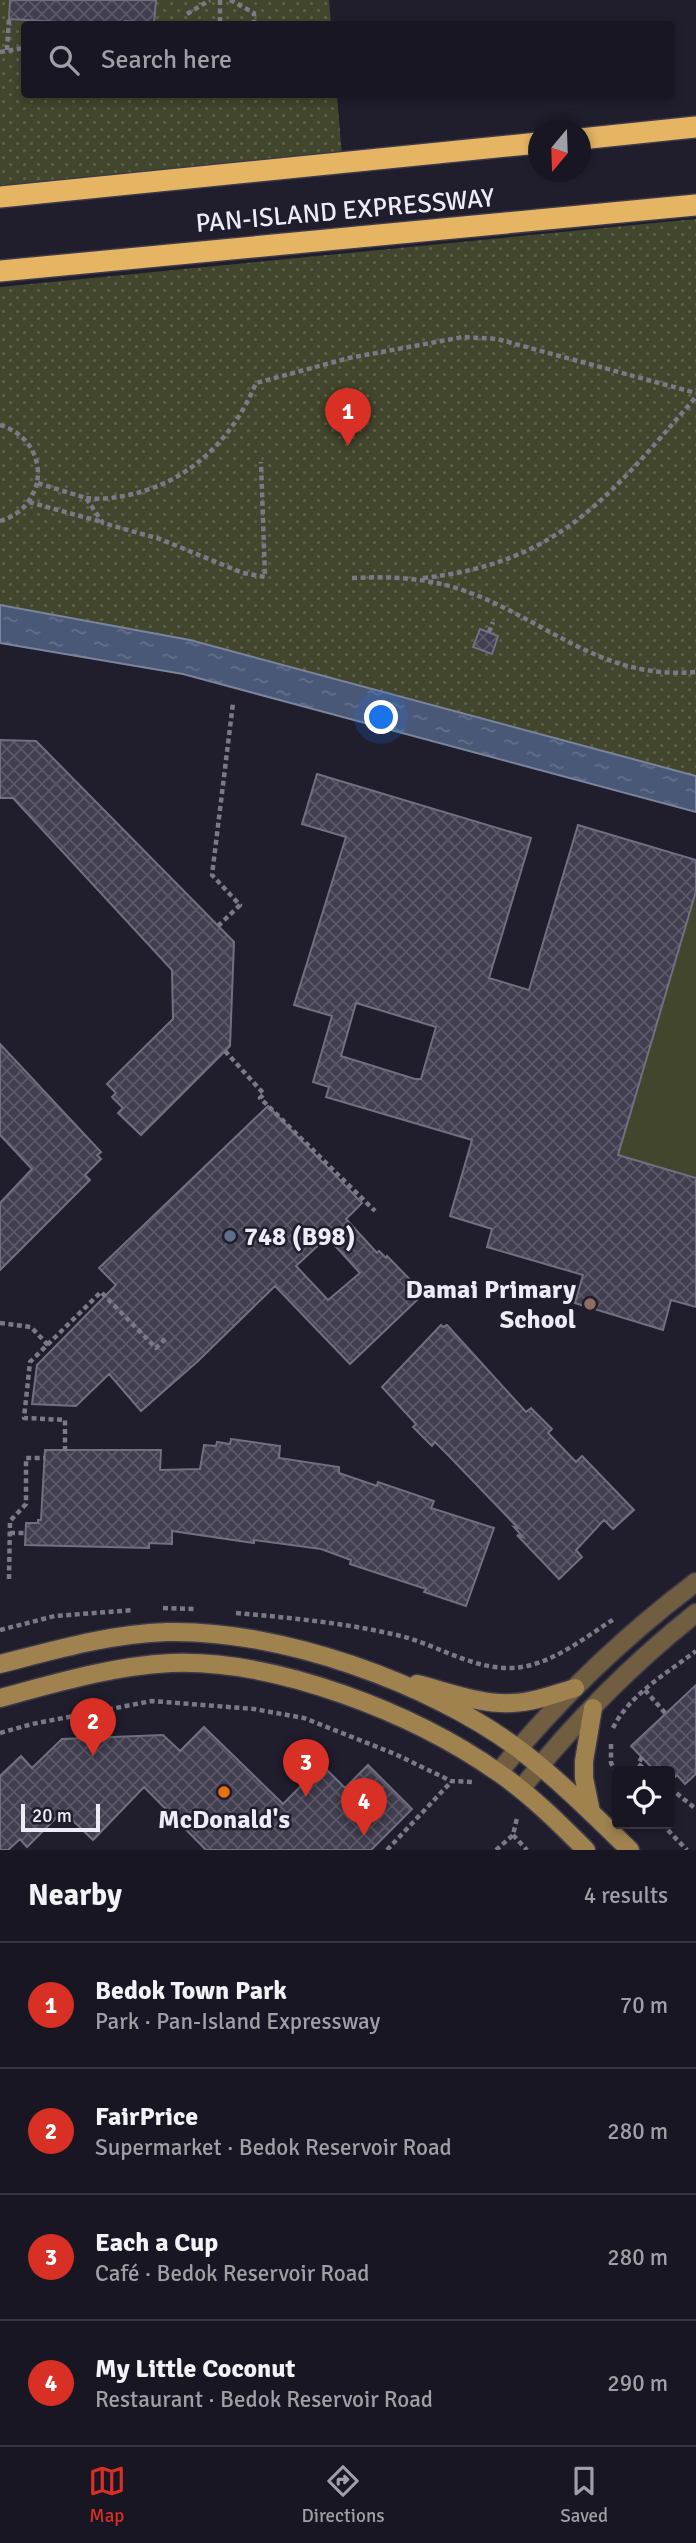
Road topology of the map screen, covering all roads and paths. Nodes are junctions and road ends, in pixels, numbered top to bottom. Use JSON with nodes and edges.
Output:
{"nodes":[{"id":1,"x":210,"y":0,"type":"edge"},
{"id":2,"x":220,"y":0,"type":"edge"},
{"id":3,"x":230,"y":0,"type":"edge"},
{"id":4,"x":187,"y":13,"type":"dead end"},
{"id":5,"x":9,"y":19,"type":"dead end"},
{"id":6,"x":220,"y":21,"type":"edge"},
{"id":7,"x":254,"y":21,"type":"edge"},
{"id":8,"x":21,"y":48,"type":"edge"},
{"id":9,"x":7,"y":50,"type":"junction"},
{"id":10,"x":0,"y":52,"type":"edge"},
{"id":11,"x":696,"y":127,"type":"edge"},
{"id":12,"x":591,"y":138,"type":"edge"},
{"id":13,"x":528,"y":144,"type":"edge"},
{"id":14,"x":0,"y":197,"type":"edge"},
{"id":15,"x":696,"y":205,"type":"edge"},
{"id":16,"x":0,"y":271,"type":"edge"},
{"id":17,"x":696,"y":395,"type":"edge"},
{"id":18,"x":0,"y":425,"type":"edge"},
{"id":19,"x":261,"y":462,"type":"dead end"},
{"id":20,"x":37,"y":483,"type":"junction"},
{"id":21,"x":86,"y":498,"type":"junction"},
{"id":22,"x":29,"y":502,"type":"junction"},
{"id":23,"x":0,"y":521,"type":"edge"},
{"id":24,"x":103,"y":523,"type":"junction"},
{"id":25,"x":352,"y":578,"type":"dead end"},
{"id":26,"x":408,"y":578,"type":"junction"},
{"id":27,"x":493,"y":622,"type":"dead end"},
{"id":28,"x":489,"y":632,"type":"dead end"},
{"id":29,"x":696,"y":672,"type":"edge"},
{"id":30,"x":233,"y":703,"type":"dead end"},
{"id":31,"x":218,"y":926,"type":"dead end"},
{"id":32,"x":225,"y":1051,"type":"dead end"},
{"id":33,"x":375,"y":1211,"type":"dead end"},
{"id":34,"x":0,"y":1323,"type":"edge"},
{"id":35,"x":167,"y":1337,"type":"dead end"},
{"id":36,"x":48,"y":1345,"type":"junction"},
{"id":37,"x":65,"y":1451,"type":"dead end"},
{"id":38,"x":45,"y":1458,"type":"dead end"},
{"id":39,"x":10,"y":1533,"type":"junction"},
{"id":40,"x":26,"y":1534,"type":"dead end"},
{"id":41,"x":9,"y":1578,"type":"dead end"},
{"id":42,"x":696,"y":1582,"type":"edge"},
{"id":43,"x":149,"y":1609,"type":"dead end"},
{"id":44,"x":203,"y":1609,"type":"dead end"},
{"id":45,"x":136,"y":1610,"type":"dead end"},
{"id":46,"x":230,"y":1612,"type":"dead end"},
{"id":47,"x":696,"y":1613,"type":"edge"},
{"id":48,"x":621,"y":1614,"type":"dead end"},
{"id":49,"x":0,"y":1630,"type":"edge"},
{"id":50,"x":696,"y":1651,"type":"edge"},
{"id":51,"x":0,"y":1664,"type":"edge"},
{"id":52,"x":372,"y":1673,"type":"junction"},
{"id":53,"x":575,"y":1688,"type":"junction"},
{"id":54,"x":645,"y":1690,"type":"junction"},
{"id":55,"x":0,"y":1698,"type":"edge"},
{"id":56,"x":593,"y":1708,"type":"junction"},
{"id":57,"x":666,"y":1714,"type":"dead end"},
{"id":58,"x":0,"y":1734,"type":"edge"},
{"id":59,"x":518,"y":1749,"type":"junction"},
{"id":60,"x":642,"y":1757,"type":"dead end"},
{"id":61,"x":540,"y":1766,"type":"junction"},
{"id":62,"x":613,"y":1766,"type":"edge"},
{"id":63,"x":641,"y":1766,"type":"edge"},
{"id":64,"x":499,"y":1772,"type":"junction"},
{"id":65,"x":451,"y":1781,"type":"junction"},
{"id":66,"x":473,"y":1782,"type":"dead end"},
{"id":67,"x":521,"y":1789,"type":"junction"},
{"id":68,"x":675,"y":1792,"type":"edge"},
{"id":69,"x":696,"y":1809,"type":"edge"},
{"id":70,"x":591,"y":1812,"type":"junction"},
{"id":71,"x":517,"y":1818,"type":"dead end"},
{"id":72,"x":667,"y":1829,"type":"edge"},
{"id":73,"x":513,"y":1835,"type":"junction"},
{"id":74,"x":387,"y":1850,"type":"edge"},
{"id":75,"x":496,"y":1850,"type":"edge"},
{"id":76,"x":527,"y":1850,"type":"edge"},
{"id":77,"x":586,"y":1850,"type":"edge"},
{"id":78,"x":630,"y":1850,"type":"edge"},
{"id":79,"x":687,"y":1850,"type":"edge"}],
"edges":[{"from":1,"to":4,"type":"path"},
{"from":2,"to":6,"type":"path"},
{"from":3,"to":7,"type":"path"},
{"from":5,"to":9,"type":"path"},
{"from":8,"to":9,"type":"path"},
{"from":9,"to":10,"type":"path"},
{"from":11,"to":12,"type":"highway"},
{"from":13,"to":14,"type":"highway","name":"PAN-ISLAND EXPRESSWAY"},
{"from":15,"to":16,"type":"highway","name":"PAN-ISLAND EXPRESSWAY"},
{"from":17,"to":21,"type":"path"},
{"from":17,"to":26,"type":"path"},
{"from":18,"to":20,"type":"path"},
{"from":19,"to":24,"type":"path"},
{"from":20,"to":21,"type":"path"},
{"from":20,"to":22,"type":"path"},
{"from":21,"to":24,"type":"path"},
{"from":22,"to":23,"type":"path"},
{"from":22,"to":24,"type":"path"},
{"from":25,"to":26,"type":"path"},
{"from":26,"to":29,"type":"path"},
{"from":27,"to":28,"type":"path"},
{"from":30,"to":31,"type":"path"},
{"from":32,"to":33,"type":"path"},
{"from":34,"to":36,"type":"path"},
{"from":35,"to":36,"type":"path"},
{"from":36,"to":37,"type":"path"},
{"from":38,"to":39,"type":"path"},
{"from":39,"to":40,"type":"path"},
{"from":39,"to":41,"type":"path"},
{"from":42,"to":53,"type":"street"},
{"from":43,"to":44,"type":"path"},
{"from":45,"to":49,"type":"path"},
{"from":46,"to":48,"type":"path"},
{"from":47,"to":56,"type":"street"},
{"from":50,"to":54,"type":"path"},
{"from":51,"to":52,"type":"main road"},
{"from":52,"to":53,"type":"main road"},
{"from":52,"to":59,"type":"main road"},
{"from":53,"to":59,"type":"street"},
{"from":54,"to":57,"type":"path"},
{"from":54,"to":62,"type":"path"},
{"from":55,"to":64,"type":"main road"},
{"from":56,"to":61,"type":"street"},
{"from":56,"to":70,"type":"main road"},
{"from":58,"to":65,"type":"path"},
{"from":59,"to":61,"type":"main road"},
{"from":59,"to":64,"type":"street"},
{"from":60,"to":63,"type":"path"},
{"from":61,"to":67,"type":"street"},
{"from":61,"to":70,"type":"main road"},
{"from":64,"to":67,"type":"main road"},
{"from":65,"to":66,"type":"path"},
{"from":65,"to":74,"type":"path"},
{"from":67,"to":77,"type":"main road"},
{"from":68,"to":69,"type":"path"},
{"from":70,"to":78,"type":"main road"},
{"from":71,"to":73,"type":"path"},
{"from":72,"to":79,"type":"path"},
{"from":73,"to":75,"type":"path"},
{"from":73,"to":76,"type":"path"}]}
